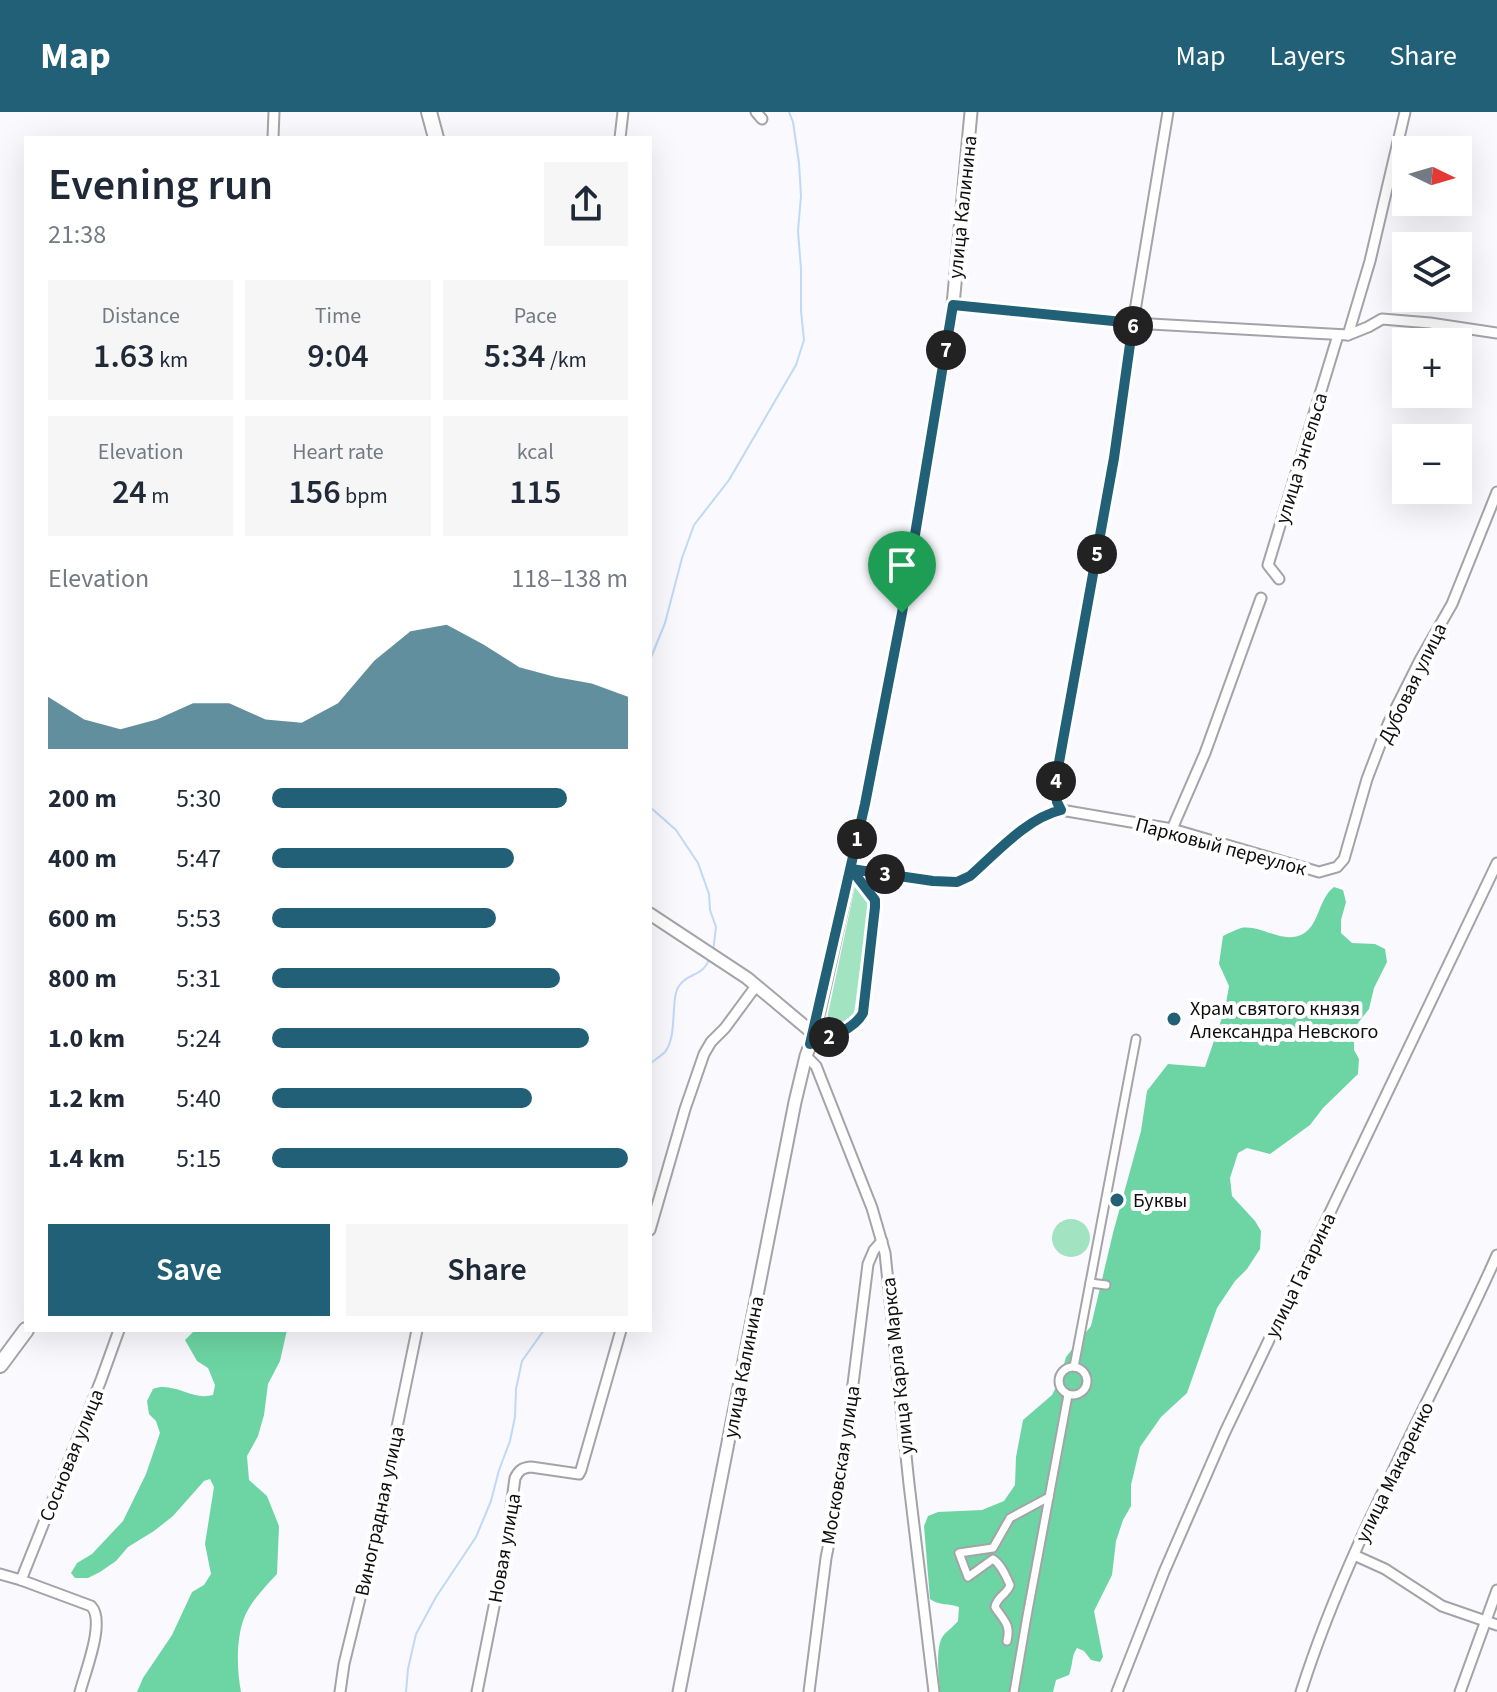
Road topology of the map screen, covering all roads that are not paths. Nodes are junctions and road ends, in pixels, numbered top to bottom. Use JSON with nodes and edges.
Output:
{"nodes":[{"id":1,"x":274,"y":112,"type":"edge"},
{"id":2,"x":429,"y":112,"type":"edge"},
{"id":3,"x":623,"y":112,"type":"edge"},
{"id":4,"x":971,"y":112,"type":"edge"},
{"id":5,"x":1168,"y":112,"type":"edge"},
{"id":6,"x":1405,"y":112,"type":"edge"},
{"id":7,"x":273,"y":136,"type":"edge"},
{"id":8,"x":435,"y":136,"type":"edge"},
{"id":9,"x":620,"y":136,"type":"edge"},
{"id":10,"x":953,"y":305,"type":"junction"},
{"id":11,"x":1133,"y":323,"type":"junction"},
{"id":12,"x":1497,"y":333,"type":"edge"},
{"id":13,"x":1343,"y":335,"type":"junction"},
{"id":14,"x":1497,"y":492,"type":"edge"},
{"id":15,"x":1279,"y":579,"type":"dead end"},
{"id":16,"x":1261,"y":598,"type":"dead end"},
{"id":17,"x":1061,"y":810,"type":"junction"},
{"id":18,"x":1172,"y":829,"type":"junction"},
{"id":19,"x":1497,"y":863,"type":"edge"},
{"id":20,"x":851,"y":869,"type":"junction"},
{"id":21,"x":1329,"y":870,"type":"joint"},
{"id":22,"x":652,"y":915,"type":"edge"},
{"id":23,"x":756,"y":986,"type":"junction"},
{"id":24,"x":812,"y":1039,"type":"junction"},
{"id":25,"x":1136,"y":1039,"type":"dead end"},
{"id":26,"x":806,"y":1056,"type":"junction"},
{"id":27,"x":652,"y":1223,"type":"edge"},
{"id":28,"x":882,"y":1241,"type":"junction"},
{"id":29,"x":1497,"y":1255,"type":"edge"},
{"id":30,"x":1090,"y":1283,"type":"junction"},
{"id":31,"x":1106,"y":1285,"type":"dead end"},
{"id":32,"x":25,"y":1332,"type":"edge"},
{"id":33,"x":118,"y":1332,"type":"edge"},
{"id":34,"x":417,"y":1332,"type":"edge"},
{"id":35,"x":620,"y":1332,"type":"edge"},
{"id":36,"x":0,"y":1365,"type":"edge"},
{"id":37,"x":1074,"y":1367,"type":"junction"},
{"id":38,"x":1068,"y":1395,"type":"junction"},
{"id":39,"x":1049,"y":1497,"type":"junction"},
{"id":40,"x":1354,"y":1555,"type":"junction"},
{"id":41,"x":0,"y":1574,"type":"edge"},
{"id":42,"x":21,"y":1580,"type":"junction"},
{"id":43,"x":1497,"y":1590,"type":"edge"},
{"id":44,"x":1485,"y":1622,"type":"junction"},
{"id":45,"x":1497,"y":1625,"type":"edge"},
{"id":46,"x":1007,"y":1641,"type":"dead end"},
{"id":47,"x":80,"y":1692,"type":"edge"},
{"id":48,"x":340,"y":1692,"type":"edge"},
{"id":49,"x":477,"y":1692,"type":"edge"},
{"id":50,"x":679,"y":1692,"type":"edge"},
{"id":51,"x":809,"y":1692,"type":"edge"},
{"id":52,"x":934,"y":1692,"type":"edge"},
{"id":53,"x":1014,"y":1692,"type":"edge"},
{"id":54,"x":1117,"y":1692,"type":"edge"},
{"id":55,"x":1301,"y":1692,"type":"edge"},
{"id":56,"x":1460,"y":1692,"type":"edge"}],
"edges":[{"from":1,"to":7,"type":"street"},
{"from":2,"to":8,"type":"main road"},
{"from":3,"to":9,"type":"street"},
{"from":4,"to":10,"type":"street","name":"улица Калинина"},
{"from":5,"to":11,"type":"street"},
{"from":6,"to":13,"type":"street","name":"улица Энгельса"},
{"from":10,"to":11,"type":"street"},
{"from":10,"to":20,"type":"street","name":"улица Калинина"},
{"from":11,"to":13,"type":"street"},
{"from":11,"to":17,"type":"street"},
{"from":12,"to":13,"type":"street"},
{"from":13,"to":15,"type":"street","name":"улица Энгельса"},
{"from":14,"to":21,"type":"street","name":"Дубовая улица"},
{"from":16,"to":18,"type":"street"},
{"from":17,"to":18,"type":"street","name":"Парковый переулок"},
{"from":17,"to":20,"type":"street"},
{"from":18,"to":21,"type":"street","name":"Парковый переулок"},
{"from":19,"to":54,"type":"street","name":"улица Гагарина"},
{"from":20,"to":24,"type":"street","name":"улица Калинина"},
{"from":20,"to":24,"type":"street"},
{"from":22,"to":23,"type":"street"},
{"from":23,"to":24,"type":"street"},
{"from":23,"to":27,"type":"street"},
{"from":24,"to":26,"type":"street","name":"улица Калинина"},
{"from":25,"to":30,"type":"street"},
{"from":26,"to":28,"type":"street","name":"улица Карла Маркса"},
{"from":26,"to":50,"type":"street","name":"улица Калинина"},
{"from":28,"to":51,"type":"street","name":"Московская улица"},
{"from":28,"to":52,"type":"street","name":"улица Карла Маркса"},
{"from":29,"to":40,"type":"street","name":"улица Макаренко"},
{"from":30,"to":31,"type":"street"},
{"from":30,"to":37,"type":"street"},
{"from":32,"to":36,"type":"main road"},
{"from":33,"to":42,"type":"street","name":"Сосновая улица"},
{"from":34,"to":48,"type":"street","name":"Виноградная улица"},
{"from":35,"to":49,"type":"street","name":"Новая улица"},
{"from":37,"to":38,"type":"street"},
{"from":37,"to":38,"type":"street"},
{"from":38,"to":39,"type":"street"},
{"from":39,"to":46,"type":"street"},
{"from":39,"to":53,"type":"street"},
{"from":40,"to":44,"type":"street"},
{"from":40,"to":55,"type":"street","name":"улица Макаренко"},
{"from":41,"to":42,"type":"street"},
{"from":42,"to":47,"type":"street"},
{"from":43,"to":44,"type":"street"},
{"from":44,"to":45,"type":"street"},
{"from":44,"to":56,"type":"street"}]}
